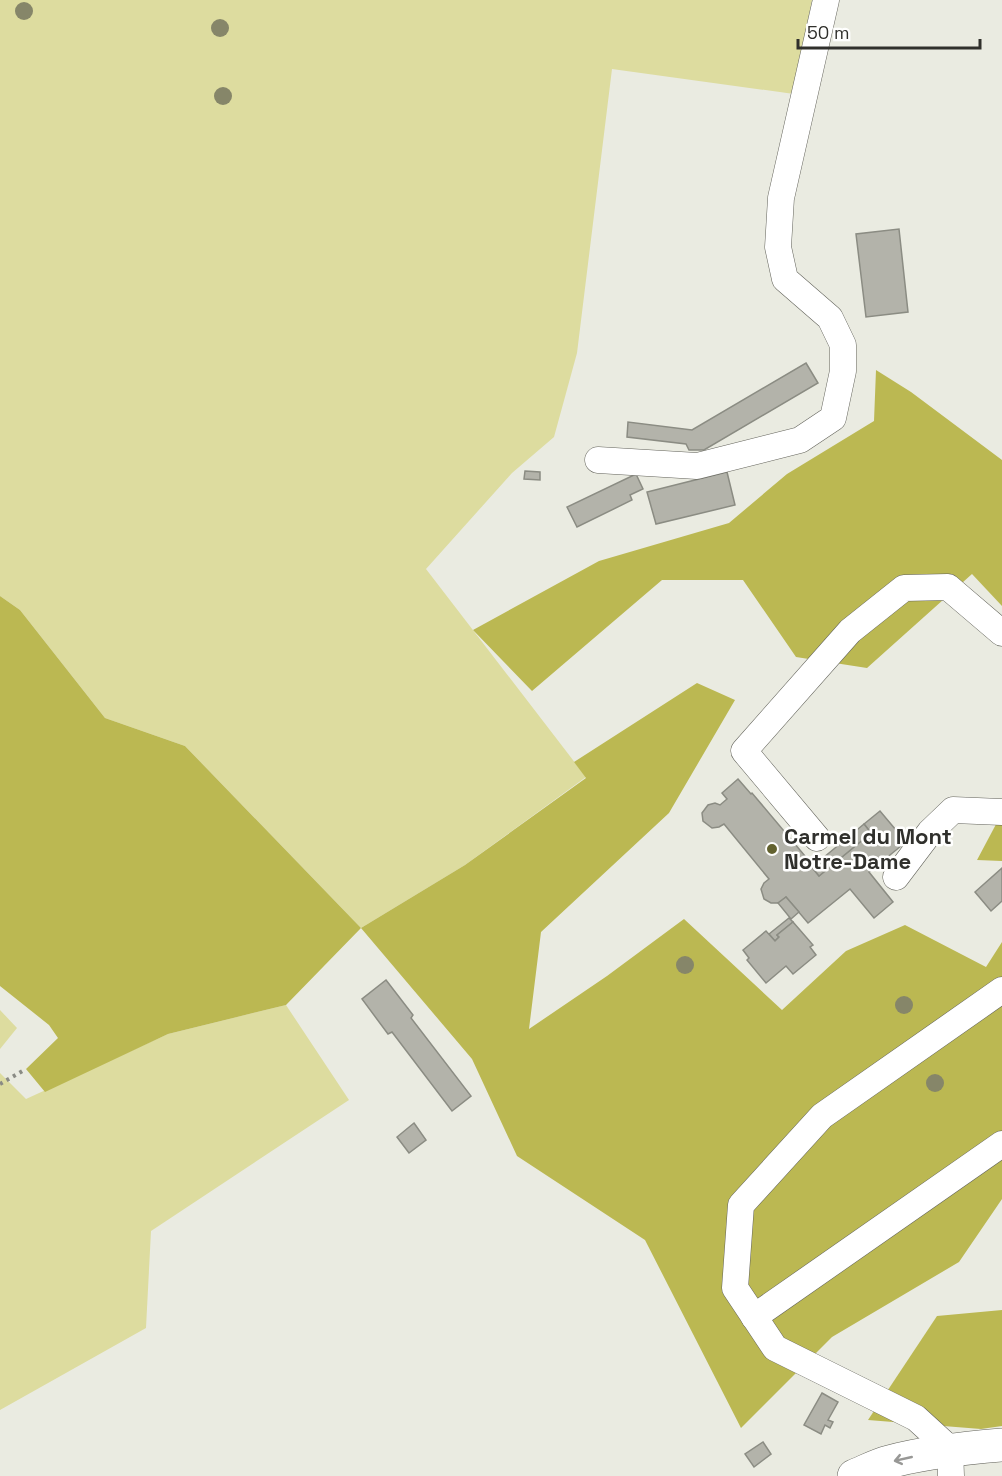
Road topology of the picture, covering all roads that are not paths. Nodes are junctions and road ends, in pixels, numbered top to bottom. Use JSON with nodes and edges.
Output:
{"nodes":[{"id":1,"x":826,"y":0,"type":"edge"},
{"id":2,"x":598,"y":460,"type":"dead end"},
{"id":3,"x":1002,"y":633,"type":"edge"},
{"id":4,"x":1002,"y":812,"type":"edge"},
{"id":5,"x":817,"y":838,"type":"dead end"},
{"id":6,"x":897,"y":877,"type":"dead end"},
{"id":7,"x":1002,"y":990,"type":"edge"},
{"id":8,"x":1002,"y":1144,"type":"edge"},
{"id":9,"x":754,"y":1317,"type":"junction"},
{"id":10,"x":1002,"y":1445,"type":"edge"},
{"id":11,"x":950,"y":1463,"type":"edge"},
{"id":12,"x":854,"y":1476,"type":"edge"}],
"edges":[{"from":1,"to":2,"type":"street"},
{"from":3,"to":5,"type":"street"},
{"from":4,"to":6,"type":"street"},
{"from":7,"to":9,"type":"street"},
{"from":8,"to":9,"type":"street"},
{"from":9,"to":11,"type":"street"},
{"from":10,"to":11,"type":"main road"},
{"from":11,"to":12,"type":"main road","one_way":true}]}
